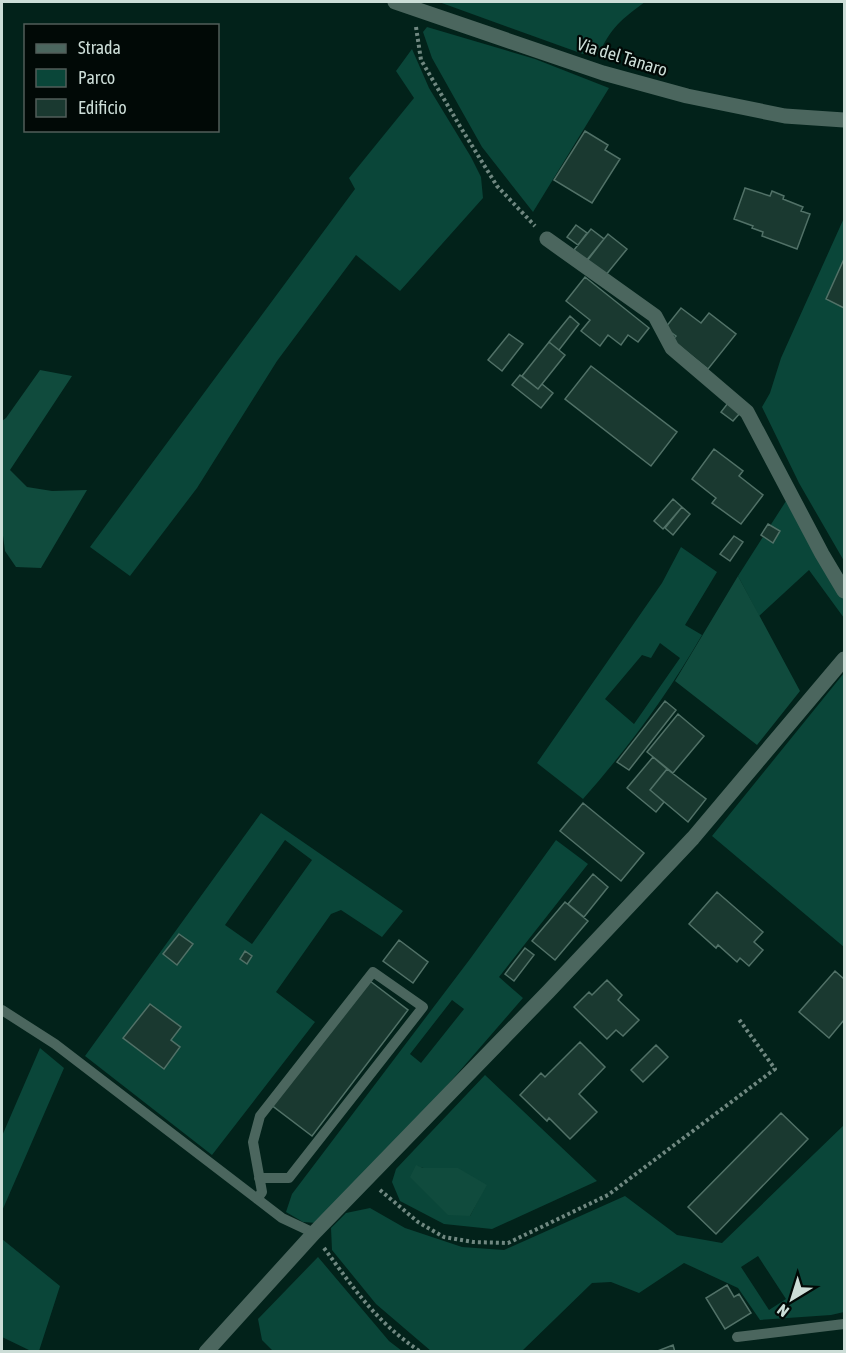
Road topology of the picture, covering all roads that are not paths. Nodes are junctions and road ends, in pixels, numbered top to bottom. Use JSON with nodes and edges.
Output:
{"nodes":[{"id":1,"x":395,"y":2,"type":"edge"},
{"id":2,"x":844,"y":120,"type":"edge"},
{"id":3,"x":547,"y":239,"type":"road end"},
{"id":4,"x":844,"y":591,"type":"edge"},
{"id":5,"x":844,"y":659,"type":"edge"},
{"id":6,"x":2,"y":1010,"type":"edge"},
{"id":7,"x":260,"y":1178,"type":"junction"},
{"id":8,"x":257,"y":1199,"type":"junction"},
{"id":9,"x":314,"y":1233,"type":"junction"},
{"id":10,"x":844,"y":1324,"type":"edge"},
{"id":11,"x":737,"y":1337,"type":"dead end"},
{"id":12,"x":206,"y":1352,"type":"edge"}],
"edges":[{"from":1,"to":2,"type":"street","name":"Via del Tanaro"},
{"from":3,"to":4,"type":"street"},
{"from":5,"to":9,"type":"street"},
{"from":6,"to":8,"type":"lane"},
{"from":7,"to":7,"type":"lane"},
{"from":7,"to":8,"type":"lane"},
{"from":8,"to":9,"type":"lane"},
{"from":9,"to":12,"type":"street"},
{"from":10,"to":11,"type":"lane"}]}
